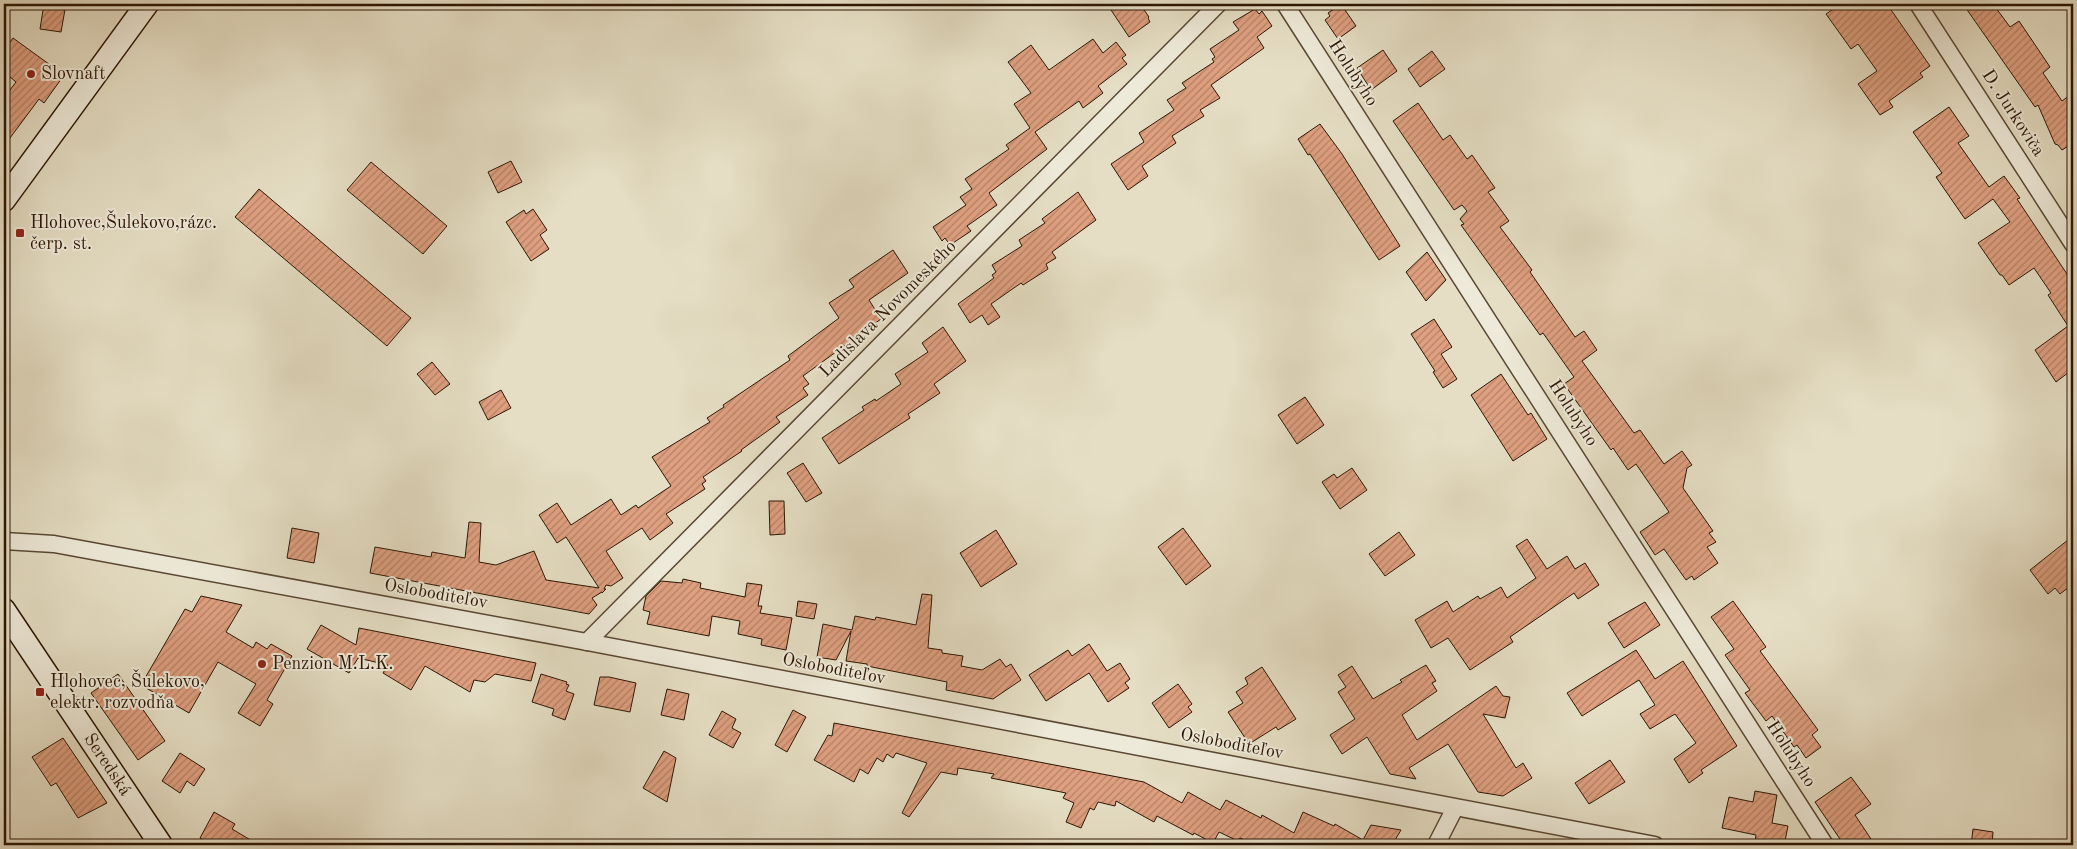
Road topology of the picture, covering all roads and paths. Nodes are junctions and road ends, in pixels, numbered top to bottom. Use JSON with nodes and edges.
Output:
{"nodes":[{"id":1,"x":147,"y":4,"type":"edge"},
{"id":2,"x":1218,"y":4,"type":"edge"},
{"id":3,"x":1285,"y":4,"type":"edge"},
{"id":4,"x":1918,"y":4,"type":"edge"},
{"id":5,"x":4,"y":200,"type":"edge"},
{"id":6,"x":2073,"y":244,"type":"edge"},
{"id":7,"x":4,"y":541,"type":"edge"},
{"id":8,"x":4,"y":610,"type":"edge"},
{"id":9,"x":586,"y":642,"type":"junction"},
{"id":10,"x":1455,"y":808,"type":"junction"},
{"id":11,"x":161,"y":845,"type":"edge"},
{"id":12,"x":1436,"y":845,"type":"edge"},
{"id":13,"x":1655,"y":845,"type":"edge"},
{"id":14,"x":1825,"y":845,"type":"edge"}],
"edges":[{"from":1,"to":5,"type":"street"},
{"from":2,"to":9,"type":"street","name":"Ladislava Novomeského"},
{"from":3,"to":14,"type":"street","name":"Holubyho"},
{"from":4,"to":6,"type":"street","name":"D. Jurkoviča"},
{"from":7,"to":9,"type":"street","name":"Osloboditeľov"},
{"from":8,"to":11,"type":"street","name":"Seredská"},
{"from":9,"to":10,"type":"street","name":"Osloboditeľov"},
{"from":10,"to":12,"type":"street"},
{"from":10,"to":13,"type":"street","name":"Osloboditeľov"}]}
